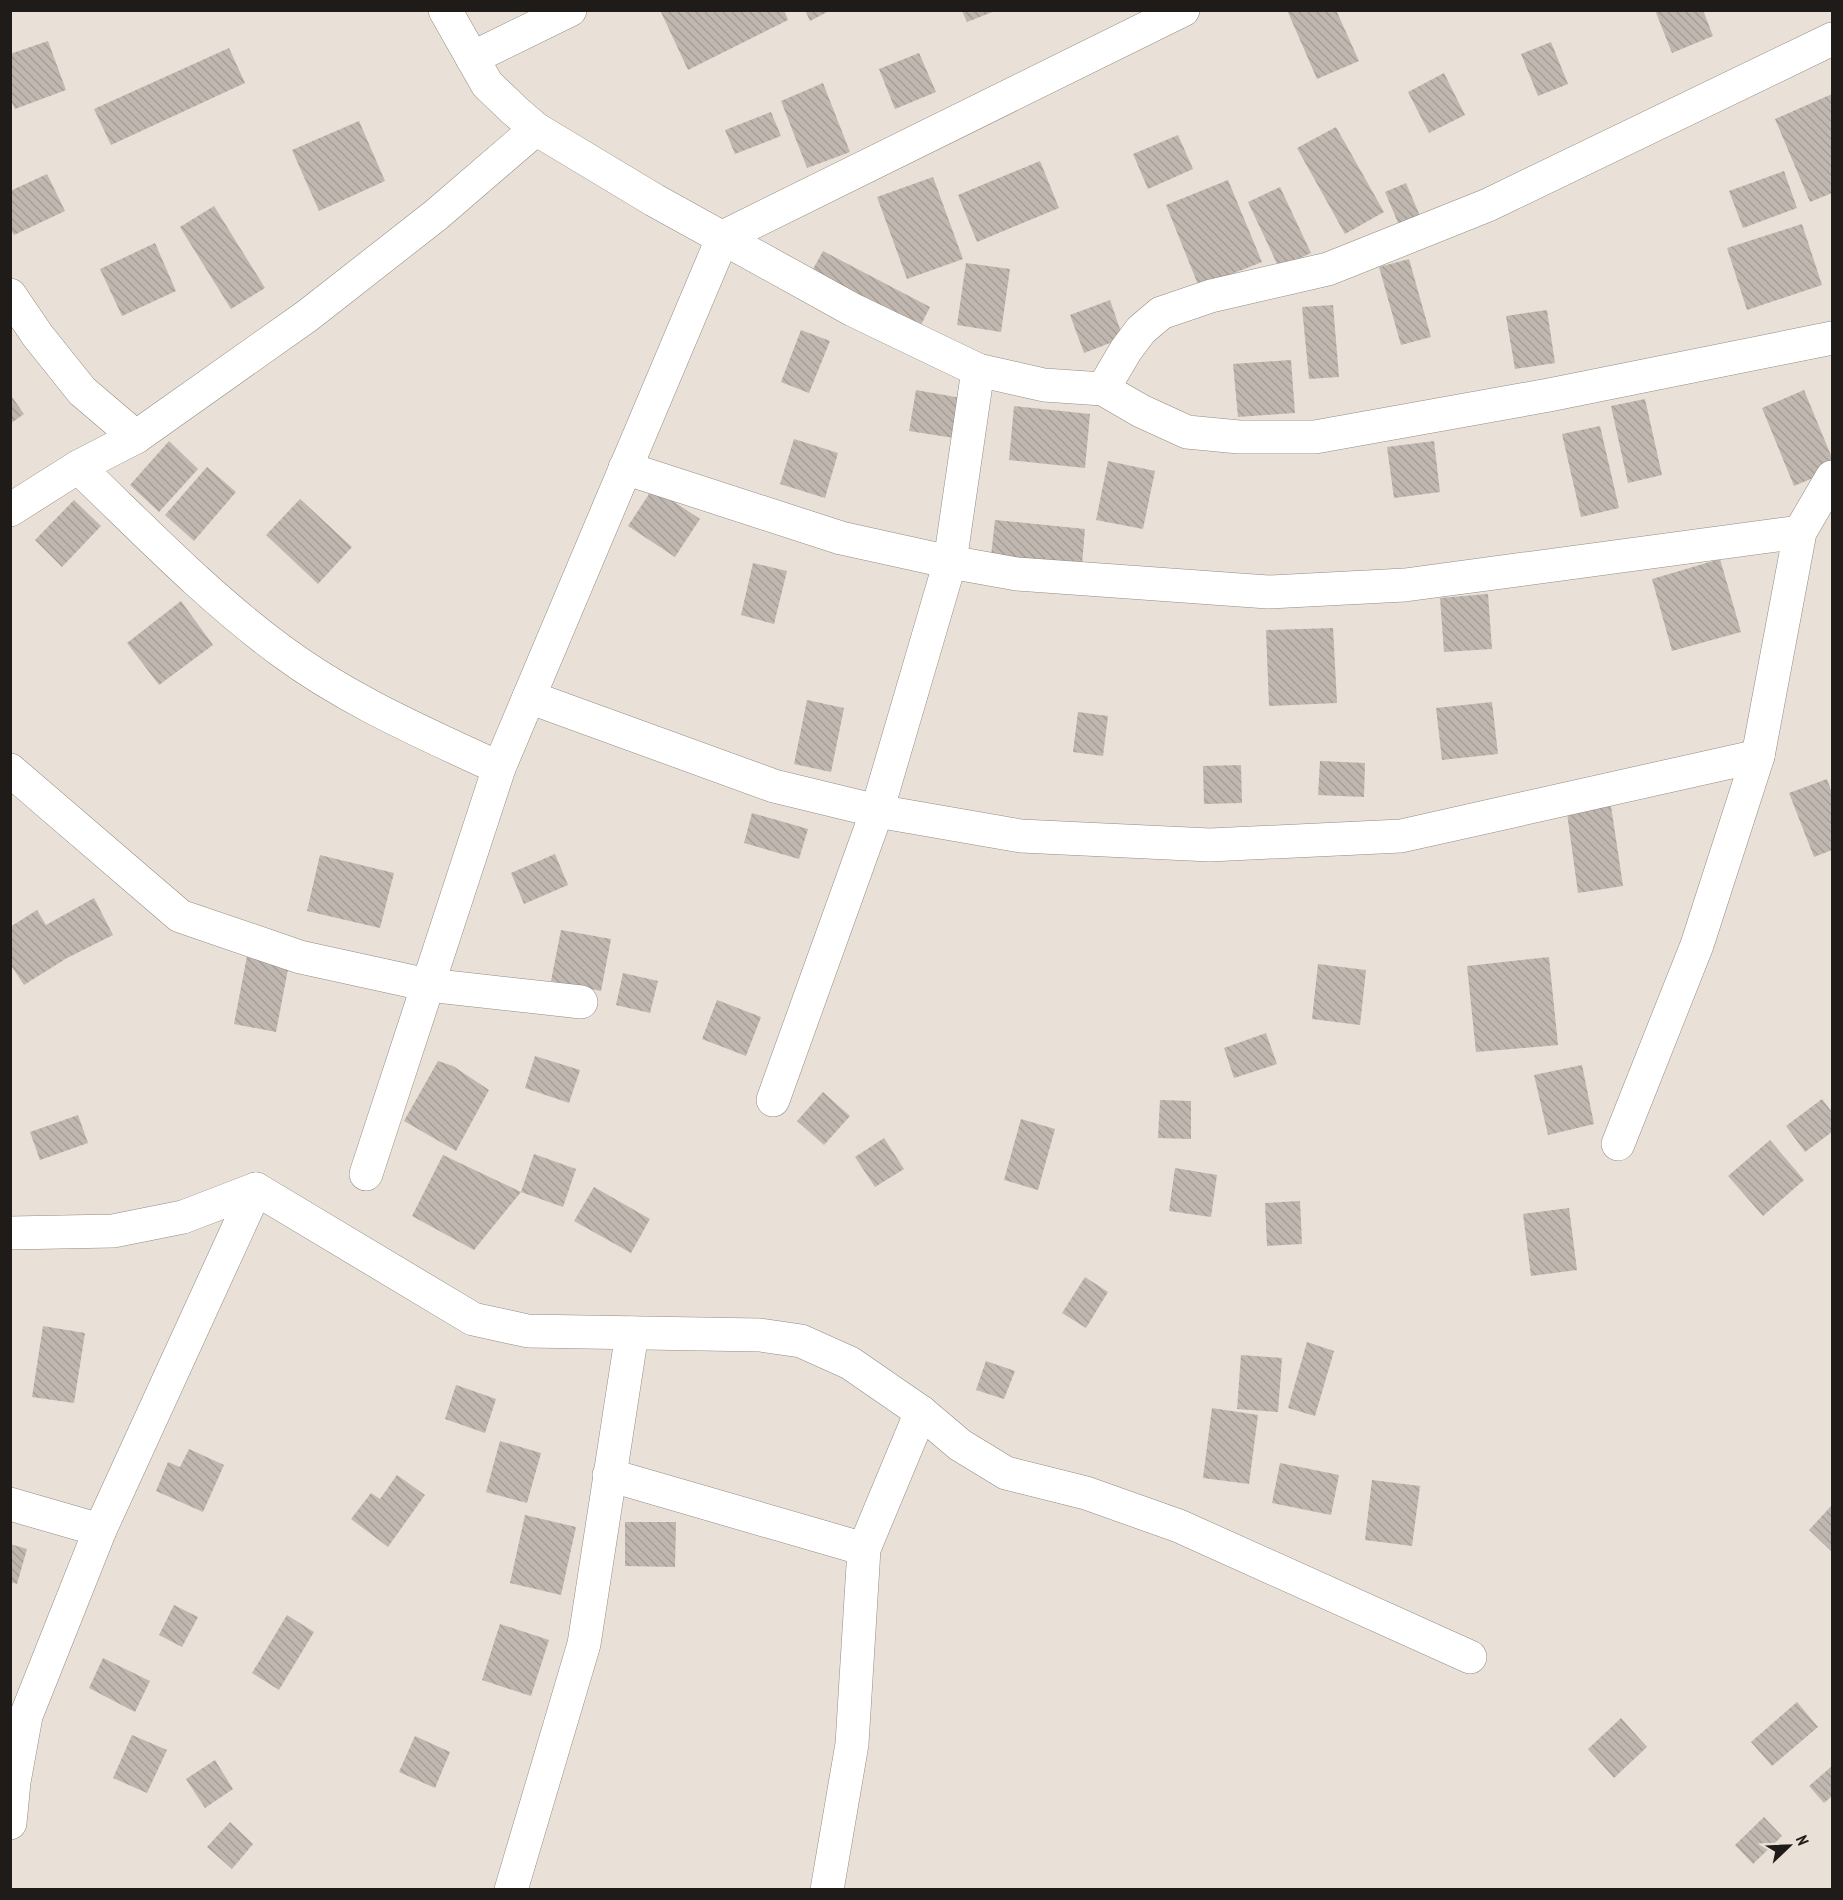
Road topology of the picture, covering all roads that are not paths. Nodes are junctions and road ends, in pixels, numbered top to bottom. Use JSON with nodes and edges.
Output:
{"nodes":[{"id":1,"x":445,"y":10,"type":"edge"},
{"id":2,"x":570,"y":10,"type":"edge"},
{"id":3,"x":1183,"y":10,"type":"edge"},
{"id":4,"x":1833,"y":39,"type":"edge"},
{"id":5,"x":472,"y":58,"type":"junction"},
{"id":6,"x":536,"y":129,"type":"junction"},
{"id":7,"x":723,"y":237,"type":"junction"},
{"id":8,"x":10,"y":295,"type":"edge"},
{"id":9,"x":1833,"y":338,"type":"edge"},
{"id":10,"x":978,"y":370,"type":"junction"},
{"id":11,"x":1103,"y":389,"type":"junction"},
{"id":12,"x":136,"y":437,"type":"junction"},
{"id":13,"x":78,"y":467,"type":"junction"},
{"id":14,"x":626,"y":468,"type":"junction"},
{"id":15,"x":1833,"y":477,"type":"edge"},
{"id":16,"x":10,"y":510,"type":"edge"},
{"id":17,"x":1800,"y":532,"type":"junction"},
{"id":18,"x":950,"y":562,"type":"junction"},
{"id":19,"x":529,"y":697,"type":"junction"},
{"id":20,"x":1758,"y":756,"type":"junction"},
{"id":21,"x":499,"y":768,"type":"junction"},
{"id":22,"x":10,"y":770,"type":"edge"},
{"id":23,"x":877,"y":811,"type":"junction"},
{"id":24,"x":428,"y":986,"type":"junction"},
{"id":25,"x":580,"y":1002,"type":"dead end"},
{"id":26,"x":773,"y":1100,"type":"dead end"},
{"id":27,"x":1618,"y":1144,"type":"dead end"},
{"id":28,"x":366,"y":1174,"type":"dead end"},
{"id":29,"x":256,"y":1189,"type":"junction"},
{"id":30,"x":10,"y":1233,"type":"edge"},
{"id":31,"x":632,"y":1333,"type":"junction"},
{"id":32,"x":921,"y":1412,"type":"junction"},
{"id":33,"x":609,"y":1475,"type":"junction"},
{"id":34,"x":10,"y":1504,"type":"edge"},
{"id":35,"x":100,"y":1530,"type":"junction"},
{"id":36,"x":864,"y":1549,"type":"junction"},
{"id":37,"x":1470,"y":1657,"type":"dead end"},
{"id":38,"x":10,"y":1823,"type":"edge"},
{"id":39,"x":511,"y":1890,"type":"edge"},
{"id":40,"x":827,"y":1890,"type":"edge"}],
"edges":[{"from":1,"to":5,"type":"street"},
{"from":2,"to":5,"type":"street"},
{"from":3,"to":7,"type":"street"},
{"from":4,"to":11,"type":"street"},
{"from":5,"to":6,"type":"street"},
{"from":6,"to":7,"type":"street"},
{"from":6,"to":12,"type":"street"},
{"from":7,"to":10,"type":"street"},
{"from":7,"to":14,"type":"street"},
{"from":8,"to":12,"type":"street"},
{"from":9,"to":11,"type":"street"},
{"from":10,"to":11,"type":"street"},
{"from":10,"to":18,"type":"street"},
{"from":12,"to":13,"type":"street"},
{"from":13,"to":16,"type":"street"},
{"from":13,"to":21,"type":"street"},
{"from":14,"to":18,"type":"street"},
{"from":14,"to":19,"type":"street"},
{"from":15,"to":17,"type":"street"},
{"from":17,"to":18,"type":"street"},
{"from":17,"to":20,"type":"street"},
{"from":18,"to":23,"type":"street"},
{"from":19,"to":21,"type":"street"},
{"from":19,"to":23,"type":"street"},
{"from":20,"to":23,"type":"street"},
{"from":20,"to":27,"type":"street"},
{"from":21,"to":24,"type":"street"},
{"from":22,"to":24,"type":"street"},
{"from":23,"to":26,"type":"street"},
{"from":24,"to":25,"type":"street"},
{"from":24,"to":28,"type":"street"},
{"from":29,"to":30,"type":"street"},
{"from":29,"to":31,"type":"street"},
{"from":29,"to":35,"type":"street"},
{"from":31,"to":32,"type":"street"},
{"from":31,"to":33,"type":"street"},
{"from":32,"to":36,"type":"street"},
{"from":32,"to":37,"type":"street"},
{"from":33,"to":36,"type":"street"},
{"from":33,"to":39,"type":"street"},
{"from":34,"to":35,"type":"street"},
{"from":35,"to":38,"type":"street"},
{"from":36,"to":40,"type":"street"}]}
